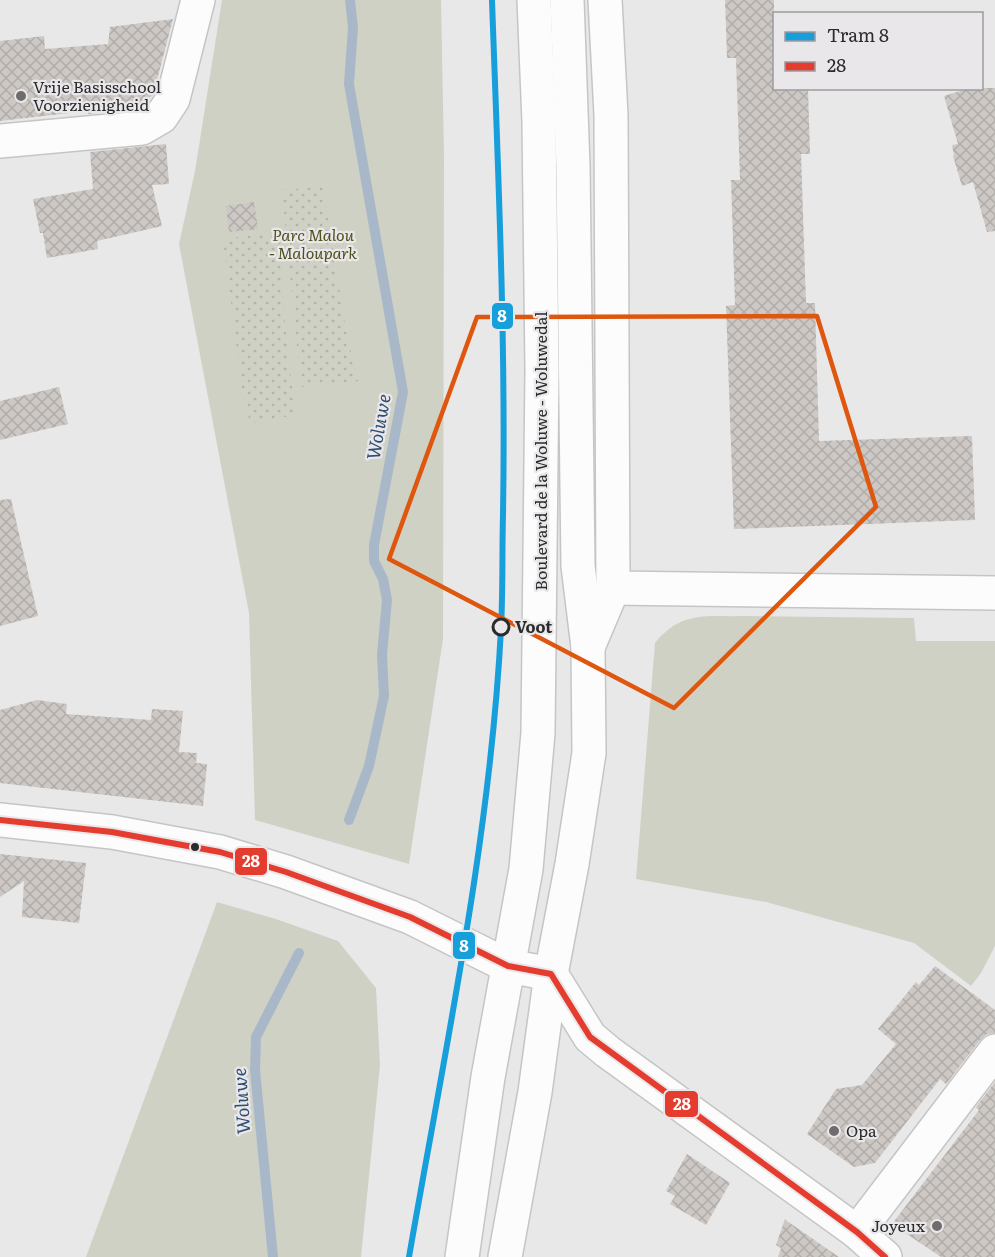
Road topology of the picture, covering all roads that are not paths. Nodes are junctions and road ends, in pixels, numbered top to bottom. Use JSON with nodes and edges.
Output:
{"nodes":[{"id":1,"x":198,"y":0,"type":"edge"},
{"id":2,"x":534,"y":0,"type":"edge"},
{"id":3,"x":567,"y":0,"type":"edge"},
{"id":4,"x":605,"y":0,"type":"edge"},
{"id":5,"x":0,"y":141,"type":"edge"},
{"id":6,"x":614,"y":588,"type":"junction"},
{"id":7,"x":995,"y":592,"type":"edge"},
{"id":8,"x":588,"y":647,"type":"junction"},
{"id":9,"x":0,"y":820,"type":"edge"},
{"id":10,"x":508,"y":966,"type":"junction"},
{"id":11,"x":551,"y":974,"type":"junction"},
{"id":12,"x":995,"y":1051,"type":"edge"},
{"id":13,"x":857,"y":1232,"type":"junction"},
{"id":14,"x":462,"y":1257,"type":"edge"},
{"id":15,"x":505,"y":1257,"type":"edge"},
{"id":16,"x":885,"y":1257,"type":"edge"}],
"edges":[{"from":1,"to":5,"type":"main road"},
{"from":2,"to":10,"type":"main road","name":"Boulevard de la Woluwe - Woluwedal"},
{"from":3,"to":8,"type":"main road","name":"Boulevard de la Woluwe - Woluwedal"},
{"from":4,"to":6,"type":"main road","name":"Boulevard de la Woluwe - Woluwedal"},
{"from":6,"to":7,"type":"main road"},
{"from":6,"to":8,"type":"main road","name":"Boulevard de la Woluwe - Woluwedal"},
{"from":8,"to":11,"type":"main road","name":"Boulevard de la Woluwe - Woluwedal"},
{"from":9,"to":10,"type":"main road"},
{"from":10,"to":11,"type":"main road"},
{"from":10,"to":14,"type":"main road","name":"Boulevard de la Woluwe - Woluwedal"},
{"from":11,"to":13,"type":"main road"},
{"from":11,"to":15,"type":"main road","name":"Boulevard de la Woluwe - Woluwedal"},
{"from":12,"to":13,"type":"main road"},
{"from":13,"to":16,"type":"main road"}]}
